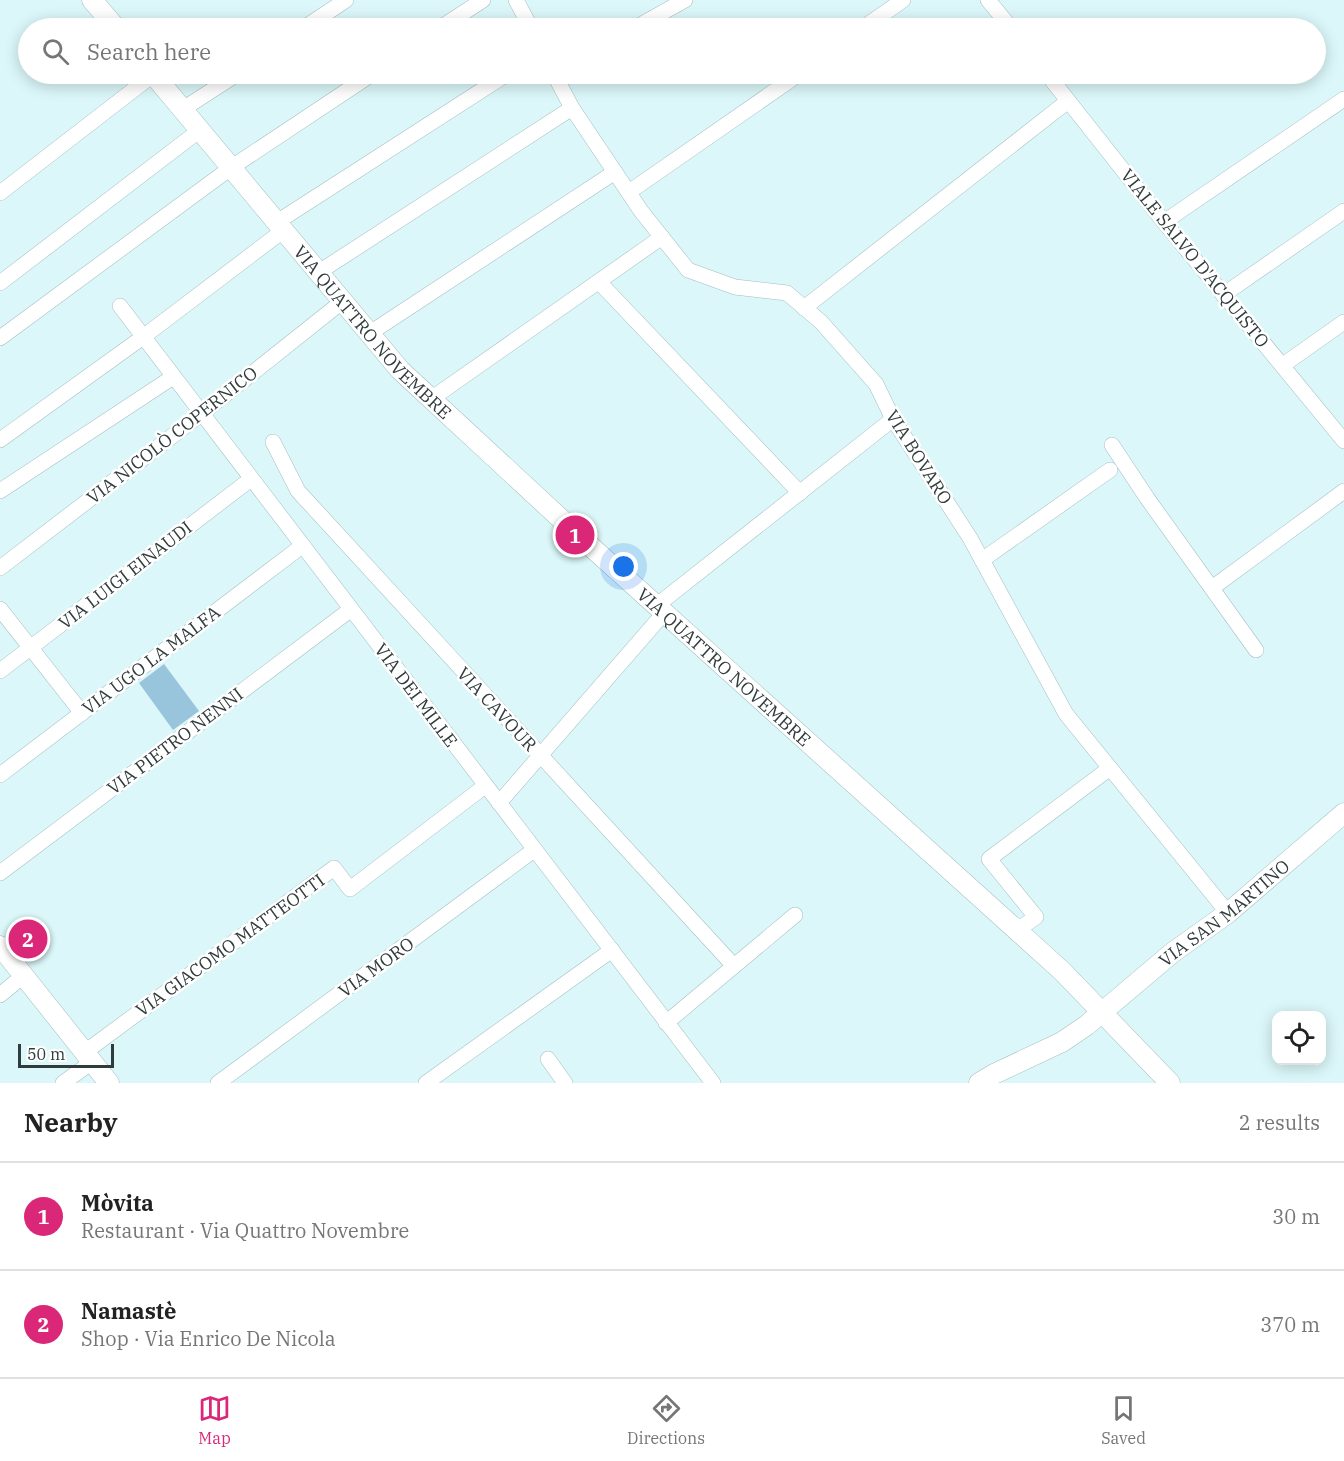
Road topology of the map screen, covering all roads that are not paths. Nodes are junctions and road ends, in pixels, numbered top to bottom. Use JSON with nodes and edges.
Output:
{"nodes":[{"id":1,"x":92,"y":0,"type":"edge"},
{"id":2,"x":346,"y":0,"type":"edge"},
{"id":3,"x":483,"y":0,"type":"edge"},
{"id":4,"x":516,"y":0,"type":"edge"},
{"id":5,"x":685,"y":0,"type":"edge"},
{"id":6,"x":903,"y":0,"type":"edge"},
{"id":7,"x":988,"y":0,"type":"edge"},
{"id":8,"x":107,"y":18,"type":"edge"},
{"id":9,"x":319,"y":18,"type":"edge"},
{"id":10,"x":455,"y":18,"type":"edge"},
{"id":11,"x":526,"y":18,"type":"edge"},
{"id":12,"x":653,"y":18,"type":"edge"},
{"id":13,"x":877,"y":18,"type":"edge"},
{"id":14,"x":1003,"y":18,"type":"edge"},
{"id":15,"x":141,"y":84,"type":"edge"},
{"id":16,"x":162,"y":84,"type":"edge"},
{"id":17,"x":222,"y":84,"type":"edge"},
{"id":18,"x":357,"y":84,"type":"edge"},
{"id":19,"x":492,"y":84,"type":"edge"},
{"id":20,"x":561,"y":84,"type":"edge"},
{"id":21,"x":785,"y":84,"type":"edge"},
{"id":22,"x":1055,"y":84,"type":"edge"},
{"id":23,"x":1344,"y":99,"type":"edge"},
{"id":24,"x":1068,"y":101,"type":"junction"},
{"id":25,"x":572,"y":108,"type":"junction"},
{"id":26,"x":183,"y":110,"type":"junction"},
{"id":27,"x":200,"y":130,"type":"junction"},
{"id":28,"x":232,"y":167,"type":"junction"},
{"id":29,"x":615,"y":172,"type":"junction"},
{"id":30,"x":629,"y":192,"type":"junction"},
{"id":31,"x":0,"y":193,"type":"edge"},
{"id":32,"x":1344,"y":211,"type":"edge"},
{"id":33,"x":1164,"y":222,"type":"junction"},
{"id":34,"x":281,"y":226,"type":"junction"},
{"id":35,"x":662,"y":237,"type":"junction"},
{"id":36,"x":319,"y":272,"type":"junction"},
{"id":37,"x":599,"y":282,"type":"junction"},
{"id":38,"x":0,"y":283,"type":"edge"},
{"id":39,"x":1223,"y":295,"type":"junction"},
{"id":40,"x":343,"y":302,"type":"junction"},
{"id":41,"x":120,"y":306,"type":"dead end"},
{"id":42,"x":804,"y":308,"type":"junction"},
{"id":43,"x":1344,"y":322,"type":"edge"},
{"id":44,"x":370,"y":333,"type":"junction"},
{"id":45,"x":143,"y":337,"type":"junction"},
{"id":46,"x":0,"y":338,"type":"edge"},
{"id":47,"x":1283,"y":364,"type":"junction"},
{"id":48,"x":173,"y":377,"type":"junction"},
{"id":49,"x":431,"y":399,"type":"junction"},
{"id":50,"x":201,"y":414,"type":"junction"},
{"id":51,"x":893,"y":419,"type":"junction"},
{"id":52,"x":0,"y":440,"type":"edge"},
{"id":53,"x":1344,"y":441,"type":"edge"},
{"id":54,"x":273,"y":442,"type":"dead end"},
{"id":55,"x":1112,"y":445,"type":"dead end"},
{"id":56,"x":1110,"y":470,"type":"dead end"},
{"id":57,"x":250,"y":479,"type":"junction"},
{"id":58,"x":0,"y":491,"type":"edge"},
{"id":59,"x":1344,"y":491,"type":"edge"},
{"id":60,"x":800,"y":493,"type":"junction"},
{"id":61,"x":302,"y":546,"type":"junction"},
{"id":62,"x":982,"y":560,"type":"junction"},
{"id":63,"x":0,"y":568,"type":"edge"},
{"id":64,"x":1212,"y":588,"type":"junction"},
{"id":65,"x":0,"y":609,"type":"edge"},
{"id":66,"x":660,"y":609,"type":"junction"},
{"id":67,"x":350,"y":610,"type":"junction"},
{"id":68,"x":30,"y":648,"type":"junction"},
{"id":69,"x":1256,"y":650,"type":"dead end"},
{"id":70,"x":0,"y":671,"type":"edge"},
{"id":71,"x":82,"y":713,"type":"junction"},
{"id":72,"x":540,"y":756,"type":"junction"},
{"id":73,"x":1110,"y":768,"type":"junction"},
{"id":74,"x":0,"y":775,"type":"edge"},
{"id":75,"x":485,"y":786,"type":"junction"},
{"id":76,"x":499,"y":803,"type":"junction"},
{"id":77,"x":1344,"y":813,"type":"edge"},
{"id":78,"x":534,"y":850,"type":"junction"},
{"id":79,"x":0,"y":873,"type":"edge"},
{"id":80,"x":1228,"y":913,"type":"junction"},
{"id":81,"x":795,"y":915,"type":"dead end"},
{"id":82,"x":1016,"y":931,"type":"junction"},
{"id":83,"x":0,"y":946,"type":"edge"},
{"id":84,"x":612,"y":951,"type":"junction"},
{"id":85,"x":734,"y":966,"type":"junction"},
{"id":86,"x":23,"y":976,"type":"junction"},
{"id":87,"x":0,"y":995,"type":"edge"},
{"id":88,"x":1102,"y":1012,"type":"junction"},
{"id":89,"x":666,"y":1023,"type":"junction"},
{"id":90,"x":89,"y":1057,"type":"junction"},
{"id":91,"x":548,"y":1059,"type":"dead end"},
{"id":92,"x":63,"y":1083,"type":"edge"},
{"id":93,"x":109,"y":1083,"type":"edge"},
{"id":94,"x":218,"y":1083,"type":"edge"},
{"id":95,"x":426,"y":1083,"type":"edge"},
{"id":96,"x":565,"y":1083,"type":"edge"},
{"id":97,"x":713,"y":1083,"type":"edge"},
{"id":98,"x":979,"y":1083,"type":"edge"},
{"id":99,"x":1170,"y":1083,"type":"edge"}],
"edges":[{"from":1,"to":8,"type":"street"},
{"from":2,"to":9,"type":"street"},
{"from":3,"to":10,"type":"street"},
{"from":4,"to":11,"type":"street"},
{"from":5,"to":12,"type":"street"},
{"from":6,"to":13,"type":"street"},
{"from":7,"to":14,"type":"street"},
{"from":15,"to":31,"type":"street"},
{"from":16,"to":26,"type":"street","name":"VIA QUATTRO NOVEMBRE"},
{"from":17,"to":26,"type":"street"},
{"from":18,"to":28,"type":"street"},
{"from":19,"to":34,"type":"street"},
{"from":20,"to":25,"type":"street","name":"VIA BOVARO"},
{"from":21,"to":30,"type":"street"},
{"from":22,"to":24,"type":"street","name":"VIALE SALVO D'ACQUISTO"},
{"from":23,"to":33,"type":"street"},
{"from":24,"to":33,"type":"street","name":"VIALE SALVO D'ACQUISTO"},
{"from":24,"to":42,"type":"street"},
{"from":25,"to":29,"type":"street","name":"VIA BOVARO"},
{"from":25,"to":36,"type":"street"},
{"from":26,"to":27,"type":"street","name":"VIA QUATTRO NOVEMBRE"},
{"from":27,"to":28,"type":"street","name":"VIA QUATTRO NOVEMBRE"},
{"from":27,"to":38,"type":"street"},
{"from":28,"to":34,"type":"street","name":"VIA QUATTRO NOVEMBRE"},
{"from":28,"to":46,"type":"street"},
{"from":29,"to":30,"type":"street","name":"VIA BOVARO"},
{"from":29,"to":44,"type":"street"},
{"from":30,"to":35,"type":"street","name":"VIA BOVARO"},
{"from":32,"to":39,"type":"street"},
{"from":33,"to":39,"type":"street","name":"VIALE SALVO D'ACQUISTO"},
{"from":34,"to":36,"type":"street","name":"VIA QUATTRO NOVEMBRE"},
{"from":34,"to":45,"type":"street"},
{"from":35,"to":37,"type":"street"},
{"from":35,"to":42,"type":"street","name":"VIA BOVARO"},
{"from":36,"to":40,"type":"street","name":"VIA QUATTRO NOVEMBRE"},
{"from":37,"to":49,"type":"street"},
{"from":37,"to":60,"type":"street"},
{"from":39,"to":47,"type":"street","name":"VIALE SALVO D'ACQUISTO"},
{"from":40,"to":44,"type":"street","name":"VIA QUATTRO NOVEMBRE"},
{"from":40,"to":50,"type":"street","name":"VIA NICOLÒ COPERNICO"},
{"from":41,"to":45,"type":"street","name":"VIA DEI MILLE"},
{"from":42,"to":51,"type":"street","name":"VIA BOVARO"},
{"from":43,"to":47,"type":"street"},
{"from":44,"to":49,"type":"street","name":"VIA QUATTRO NOVEMBRE"},
{"from":45,"to":48,"type":"street","name":"VIA DEI MILLE"},
{"from":45,"to":52,"type":"street"},
{"from":47,"to":53,"type":"street","name":"VIALE SALVO D'ACQUISTO"},
{"from":48,"to":50,"type":"street","name":"VIA DEI MILLE"},
{"from":48,"to":58,"type":"street"},
{"from":49,"to":66,"type":"street","name":"VIA QUATTRO NOVEMBRE"},
{"from":50,"to":57,"type":"street","name":"VIA DEI MILLE"},
{"from":50,"to":63,"type":"street","name":"VIA NICOLÒ COPERNICO"},
{"from":51,"to":60,"type":"street"},
{"from":51,"to":62,"type":"street","name":"VIA BOVARO"},
{"from":54,"to":72,"type":"street","name":"VIA CAVOUR"},
{"from":55,"to":64,"type":"street"},
{"from":56,"to":62,"type":"street"},
{"from":57,"to":61,"type":"street","name":"VIA DEI MILLE"},
{"from":57,"to":68,"type":"street","name":"VIA LUIGI EINAUDI"},
{"from":59,"to":64,"type":"street"},
{"from":60,"to":66,"type":"street"},
{"from":61,"to":67,"type":"street","name":"VIA DEI MILLE"},
{"from":61,"to":71,"type":"street","name":"VIA UGO LA MALFA"},
{"from":62,"to":73,"type":"street","name":"VIA BOVARO"},
{"from":64,"to":69,"type":"street"},
{"from":65,"to":68,"type":"street"},
{"from":66,"to":72,"type":"street"},
{"from":66,"to":82,"type":"street","name":"VIA QUATTRO NOVEMBRE"},
{"from":67,"to":75,"type":"street","name":"VIA DEI MILLE"},
{"from":67,"to":79,"type":"street","name":"VIA PIETRO NENNI"},
{"from":68,"to":70,"type":"street","name":"VIA LUIGI EINAUDI"},
{"from":68,"to":71,"type":"street"},
{"from":71,"to":74,"type":"street","name":"VIA UGO LA MALFA"},
{"from":72,"to":76,"type":"street"},
{"from":72,"to":85,"type":"street","name":"VIA CAVOUR"},
{"from":73,"to":80,"type":"street","name":"VIA BOVARO"},
{"from":73,"to":82,"type":"street"},
{"from":75,"to":76,"type":"street","name":"VIA DEI MILLE"},
{"from":75,"to":90,"type":"street","name":"VIA GIACOMO MATTEOTTI"},
{"from":76,"to":78,"type":"street","name":"VIA DEI MILLE"},
{"from":77,"to":80,"type":"street","name":"VIA SAN MARTINO"},
{"from":78,"to":84,"type":"street","name":"VIA DEI MILLE"},
{"from":78,"to":94,"type":"street","name":"VIA MORO"},
{"from":80,"to":88,"type":"street","name":"VIA SAN MARTINO"},
{"from":81,"to":85,"type":"street"},
{"from":82,"to":88,"type":"street","name":"VIA QUATTRO NOVEMBRE"},
{"from":83,"to":86,"type":"street"},
{"from":84,"to":89,"type":"street","name":"VIA DEI MILLE"},
{"from":84,"to":95,"type":"street"},
{"from":85,"to":89,"type":"street"},
{"from":86,"to":87,"type":"street"},
{"from":86,"to":90,"type":"street"},
{"from":88,"to":98,"type":"street","name":"VIA SAN MARTINO"},
{"from":88,"to":99,"type":"street","name":"VIA QUATTRO NOVEMBRE"},
{"from":89,"to":97,"type":"street","name":"VIA DEI MILLE"},
{"from":90,"to":92,"type":"street"},
{"from":90,"to":93,"type":"street"},
{"from":91,"to":96,"type":"street"}]}
